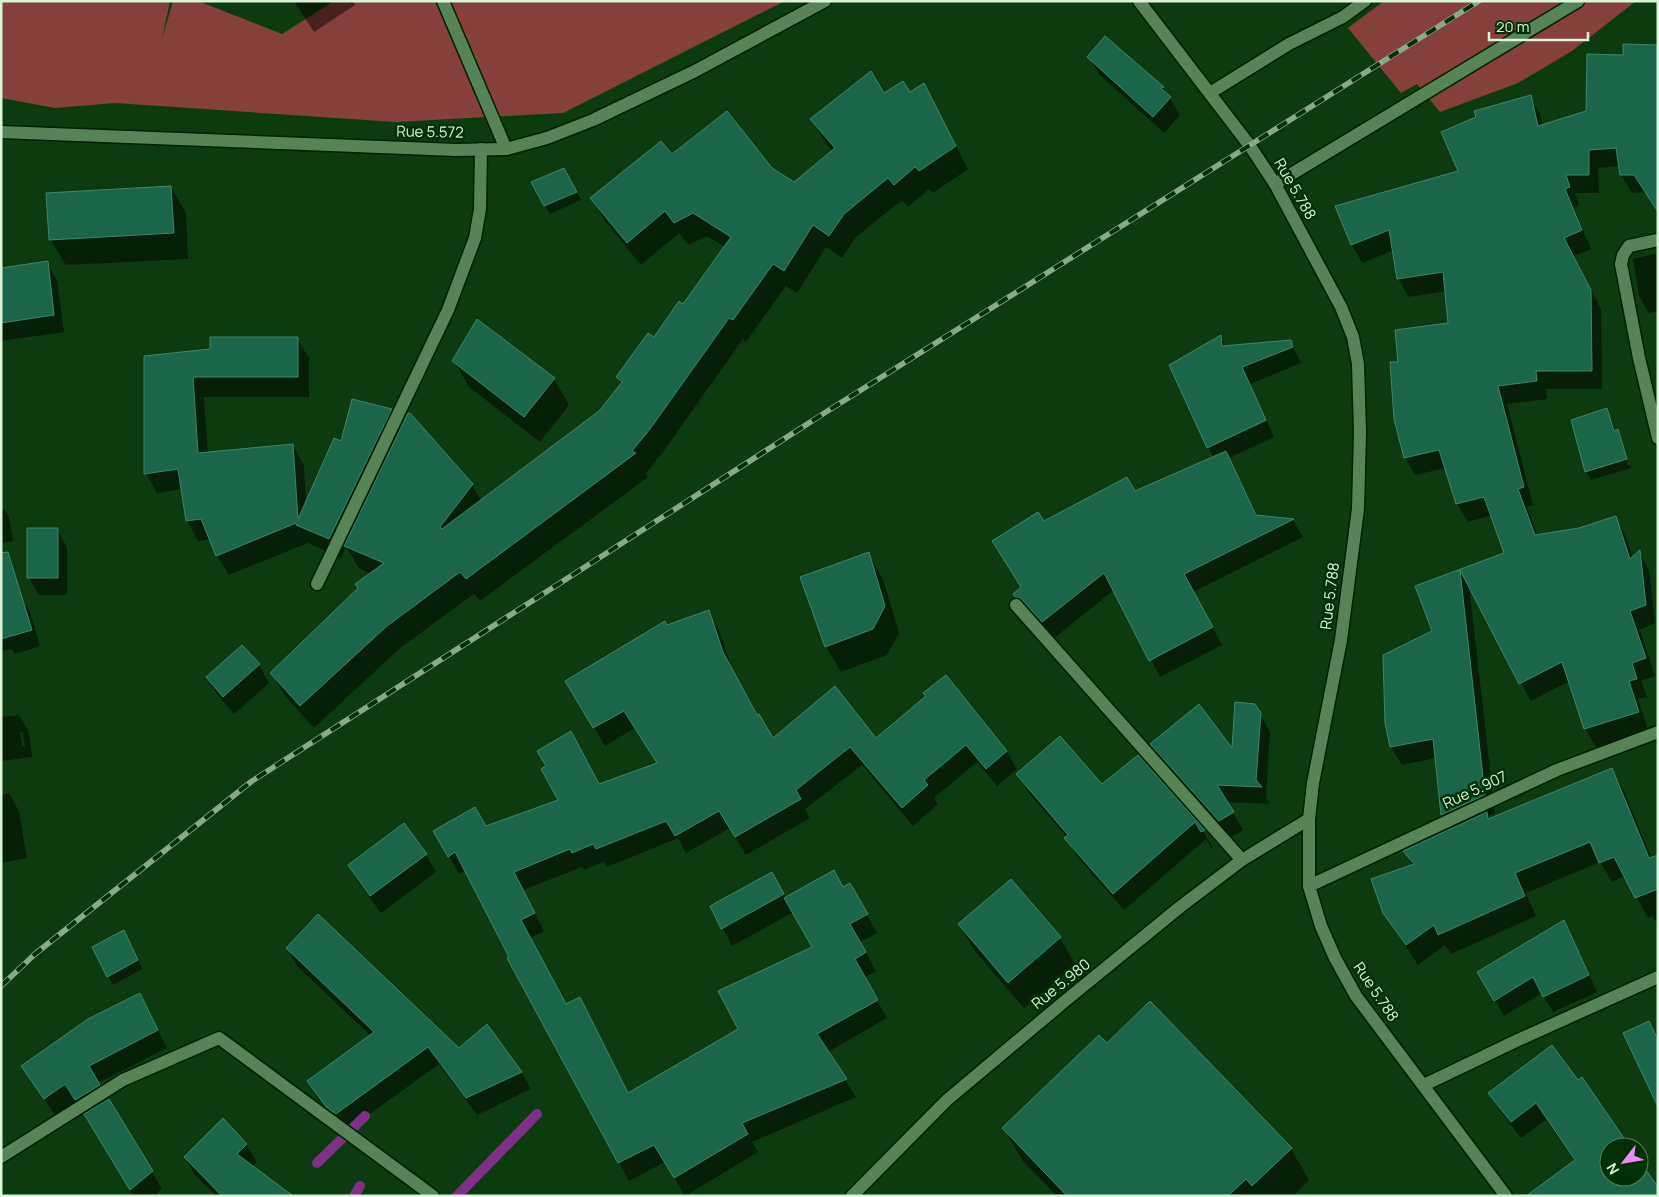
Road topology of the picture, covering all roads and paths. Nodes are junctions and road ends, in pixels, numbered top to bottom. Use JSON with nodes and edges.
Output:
{"nodes":[{"id":1,"x":443,"y":1,"type":"edge"},
{"id":2,"x":825,"y":1,"type":"edge"},
{"id":3,"x":1139,"y":1,"type":"edge"},
{"id":4,"x":1365,"y":1,"type":"edge"},
{"id":5,"x":1578,"y":1,"type":"edge"},
{"id":6,"x":1210,"y":93,"type":"junction"},
{"id":7,"x":1,"y":132,"type":"edge"},
{"id":8,"x":482,"y":149,"type":"junction"},
{"id":9,"x":506,"y":149,"type":"junction"},
{"id":10,"x":1275,"y":184,"type":"junction"},
{"id":11,"x":1658,"y":240,"type":"edge"},
{"id":12,"x":1658,"y":438,"type":"edge"},
{"id":13,"x":317,"y":584,"type":"dead end"},
{"id":14,"x":1016,"y":605,"type":"dead end"},
{"id":15,"x":1658,"y":732,"type":"edge"},
{"id":16,"x":1309,"y":819,"type":"junction"},
{"id":17,"x":1242,"y":860,"type":"junction"},
{"id":18,"x":1309,"y":886,"type":"junction"},
{"id":19,"x":1658,"y":977,"type":"edge"},
{"id":20,"x":1424,"y":1085,"type":"junction"},
{"id":21,"x":1,"y":1157,"type":"edge"},
{"id":22,"x":433,"y":1196,"type":"edge"},
{"id":23,"x":852,"y":1196,"type":"edge"},
{"id":24,"x":1506,"y":1196,"type":"edge"}],
"edges":[{"from":1,"to":9,"type":"street"},
{"from":2,"to":9,"type":"street","name":"Rue 5.572"},
{"from":3,"to":6,"type":"street","name":"Rue 5.788"},
{"from":4,"to":6,"type":"street"},
{"from":5,"to":10,"type":"street"},
{"from":6,"to":10,"type":"street","name":"Rue 5.788"},
{"from":7,"to":8,"type":"street","name":"Rue 5.572"},
{"from":8,"to":9,"type":"street","name":"Rue 5.572"},
{"from":8,"to":13,"type":"street"},
{"from":10,"to":16,"type":"street","name":"Rue 5.788"},
{"from":11,"to":12,"type":"street"},
{"from":14,"to":17,"type":"street"},
{"from":15,"to":18,"type":"street","name":"Rue 5.907"},
{"from":16,"to":17,"type":"street","name":"Rue 5.980"},
{"from":16,"to":18,"type":"street","name":"Rue 5.788"},
{"from":17,"to":23,"type":"street","name":"Rue 5.980"},
{"from":18,"to":20,"type":"street","name":"Rue 5.788"},
{"from":19,"to":20,"type":"street"},
{"from":20,"to":24,"type":"street","name":"Rue 5.788"},
{"from":21,"to":22,"type":"street"}]}
